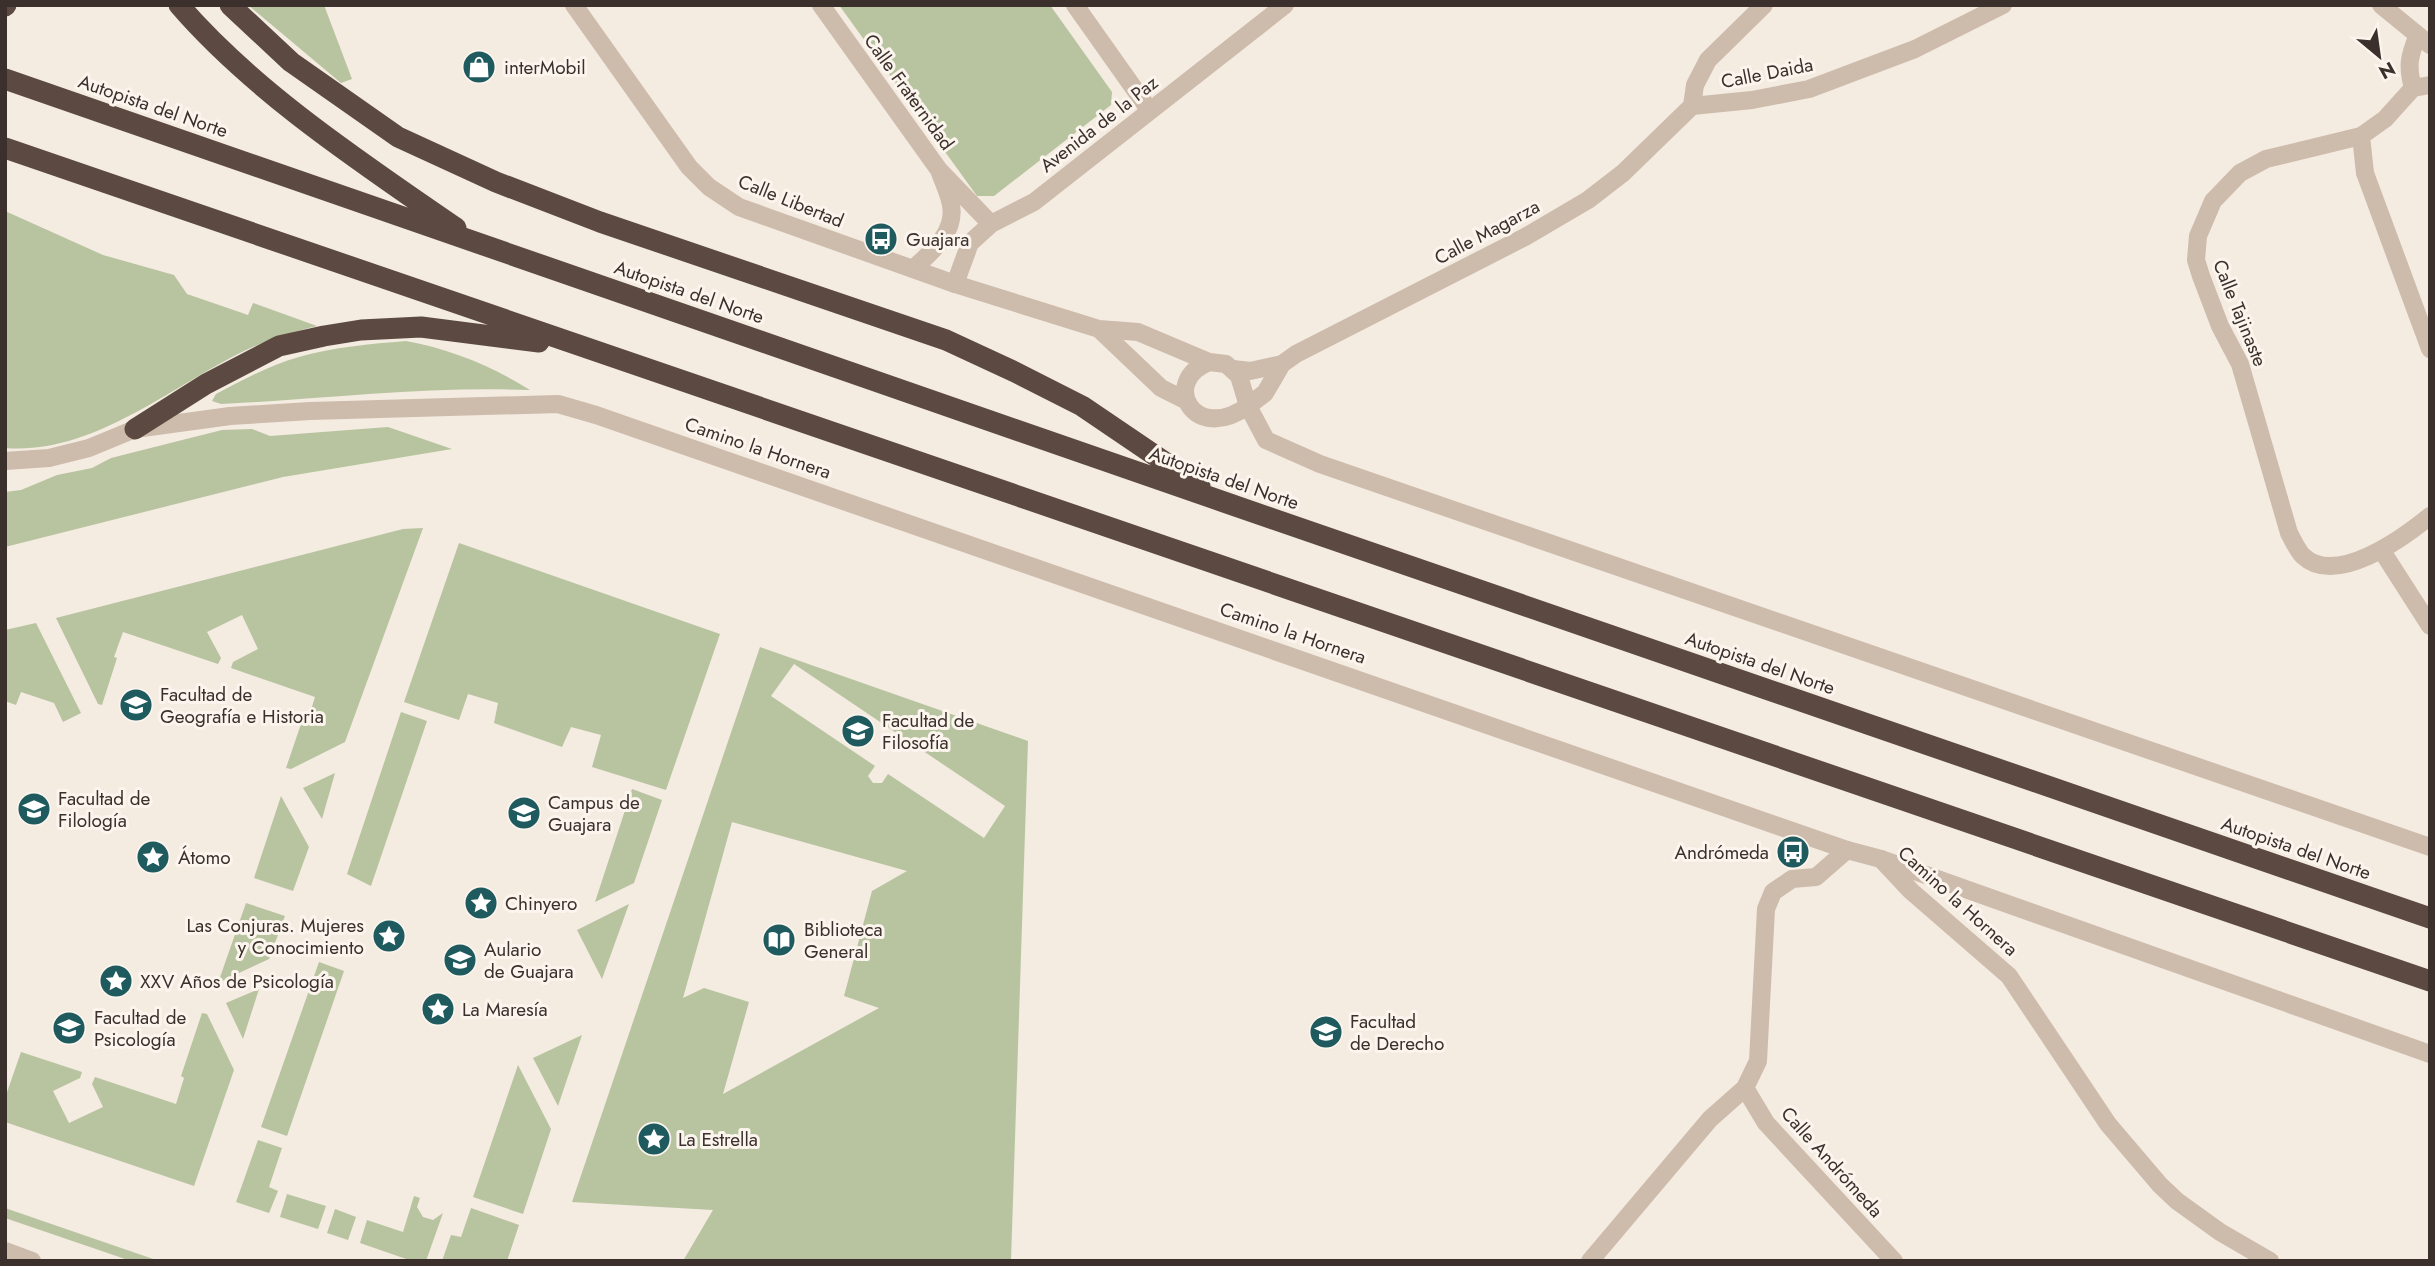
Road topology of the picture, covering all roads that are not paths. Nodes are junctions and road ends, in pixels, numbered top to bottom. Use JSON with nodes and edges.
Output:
{"nodes":[{"id":1,"x":179,"y":5,"type":"edge"},
{"id":2,"x":230,"y":5,"type":"edge"},
{"id":3,"x":573,"y":5,"type":"edge"},
{"id":4,"x":821,"y":5,"type":"edge"},
{"id":5,"x":1075,"y":5,"type":"edge"},
{"id":6,"x":1285,"y":5,"type":"edge"},
{"id":7,"x":1764,"y":5,"type":"edge"},
{"id":8,"x":2003,"y":5,"type":"edge"},
{"id":9,"x":2382,"y":5,"type":"edge"},
{"id":10,"x":2424,"y":40,"type":"edge"},
{"id":11,"x":5,"y":79,"type":"edge"},
{"id":12,"x":2422,"y":87,"type":"edge"},
{"id":13,"x":1692,"y":106,"type":"junction"},
{"id":14,"x":1150,"y":111,"type":"junction"},
{"id":15,"x":2361,"y":136,"type":"junction"},
{"id":16,"x":5,"y":148,"type":"edge"},
{"id":17,"x":939,"y":170,"type":"junction"},
{"id":18,"x":991,"y":224,"type":"junction"},
{"id":19,"x":478,"y":243,"type":"junction"},
{"id":20,"x":913,"y":269,"type":"junction"},
{"id":21,"x":955,"y":284,"type":"junction"},
{"id":22,"x":1099,"y":329,"type":"junction"},
{"id":23,"x":585,"y":348,"type":"junction"},
{"id":24,"x":2430,"y":349,"type":"edge"},
{"id":25,"x":1209,"y":362,"type":"junction"},
{"id":26,"x":1282,"y":365,"type":"junction"},
{"id":27,"x":1233,"y":369,"type":"junction"},
{"id":28,"x":1187,"y":401,"type":"junction"},
{"id":29,"x":1248,"y":405,"type":"junction"},
{"id":30,"x":135,"y":429,"type":"junction"},
{"id":31,"x":5,"y":461,"type":"edge"},
{"id":32,"x":1224,"y":502,"type":"junction"},
{"id":33,"x":2430,"y":516,"type":"edge"},
{"id":34,"x":2382,"y":551,"type":"junction"},
{"id":35,"x":2430,"y":626,"type":"edge"},
{"id":36,"x":2430,"y":847,"type":"edge"},
{"id":37,"x":1847,"y":850,"type":"junction"},
{"id":38,"x":1881,"y":859,"type":"junction"},
{"id":39,"x":2430,"y":918,"type":"edge"},
{"id":40,"x":2430,"y":981,"type":"edge"},
{"id":41,"x":2430,"y":1054,"type":"edge"},
{"id":42,"x":1745,"y":1088,"type":"junction"},
{"id":43,"x":5,"y":1251,"type":"edge"},
{"id":44,"x":32,"y":1261,"type":"edge"},
{"id":45,"x":1590,"y":1261,"type":"edge"},
{"id":46,"x":1894,"y":1261,"type":"edge"},
{"id":47,"x":2270,"y":1261,"type":"edge"}],
"edges":[{"from":1,"to":19,"type":"highway"},
{"from":2,"to":32,"type":"highway"},
{"from":3,"to":20,"type":"street","name":"Calle Libertad"},
{"from":4,"to":17,"type":"street","name":"Calle Fraternidad"},
{"from":5,"to":14,"type":"street"},
{"from":6,"to":14,"type":"street","name":"Avenida de la Paz"},
{"from":7,"to":13,"type":"street","name":"Calle Daida"},
{"from":8,"to":13,"type":"street","name":"Calle Daida"},
{"from":9,"to":10,"type":"street"},
{"from":10,"to":12,"type":"street"},
{"from":11,"to":19,"type":"highway","name":"Autopista del Norte"},
{"from":12,"to":15,"type":"street"},
{"from":13,"to":26,"type":"street","name":"Calle Magarza"},
{"from":14,"to":18,"type":"street","name":"Avenida de la Paz"},
{"from":15,"to":24,"type":"street"},
{"from":15,"to":34,"type":"street","name":"Calle Tajinaste"},
{"from":16,"to":23,"type":"highway"},
{"from":17,"to":18,"type":"street","name":"Calle Fraternidad"},
{"from":17,"to":20,"type":"street","name":"Calle Fraternidad"},
{"from":18,"to":21,"type":"street","name":"Avenida de la Paz"},
{"from":19,"to":32,"type":"highway","name":"Autopista del Norte"},
{"from":20,"to":21,"type":"street","name":"Calle Libertad"},
{"from":21,"to":22,"type":"street","name":"Calle Libertad"},
{"from":22,"to":25,"type":"street"},
{"from":22,"to":28,"type":"street"},
{"from":23,"to":30,"type":"highway"},
{"from":23,"to":40,"type":"highway"},
{"from":25,"to":27,"type":"street"},
{"from":25,"to":28,"type":"street"},
{"from":26,"to":27,"type":"street","name":"Calle Magarza"},
{"from":26,"to":29,"type":"street","name":"Calle Magarza"},
{"from":27,"to":29,"type":"street"},
{"from":28,"to":29,"type":"street"},
{"from":29,"to":36,"type":"street"},
{"from":30,"to":31,"type":"street","name":"Camino la Hornera"},
{"from":30,"to":37,"type":"street","name":"Camino la Hornera"},
{"from":32,"to":39,"type":"highway","name":"Autopista del Norte"},
{"from":33,"to":34,"type":"street","name":"Calle Tajinaste"},
{"from":34,"to":35,"type":"street"},
{"from":37,"to":38,"type":"street","name":"Camino la Hornera"},
{"from":37,"to":42,"type":"street"},
{"from":38,"to":41,"type":"street"},
{"from":38,"to":47,"type":"street","name":"Camino la Hornera"},
{"from":42,"to":45,"type":"street"},
{"from":42,"to":46,"type":"street","name":"Calle Andrómeda"},
{"from":43,"to":44,"type":"street"}]}
